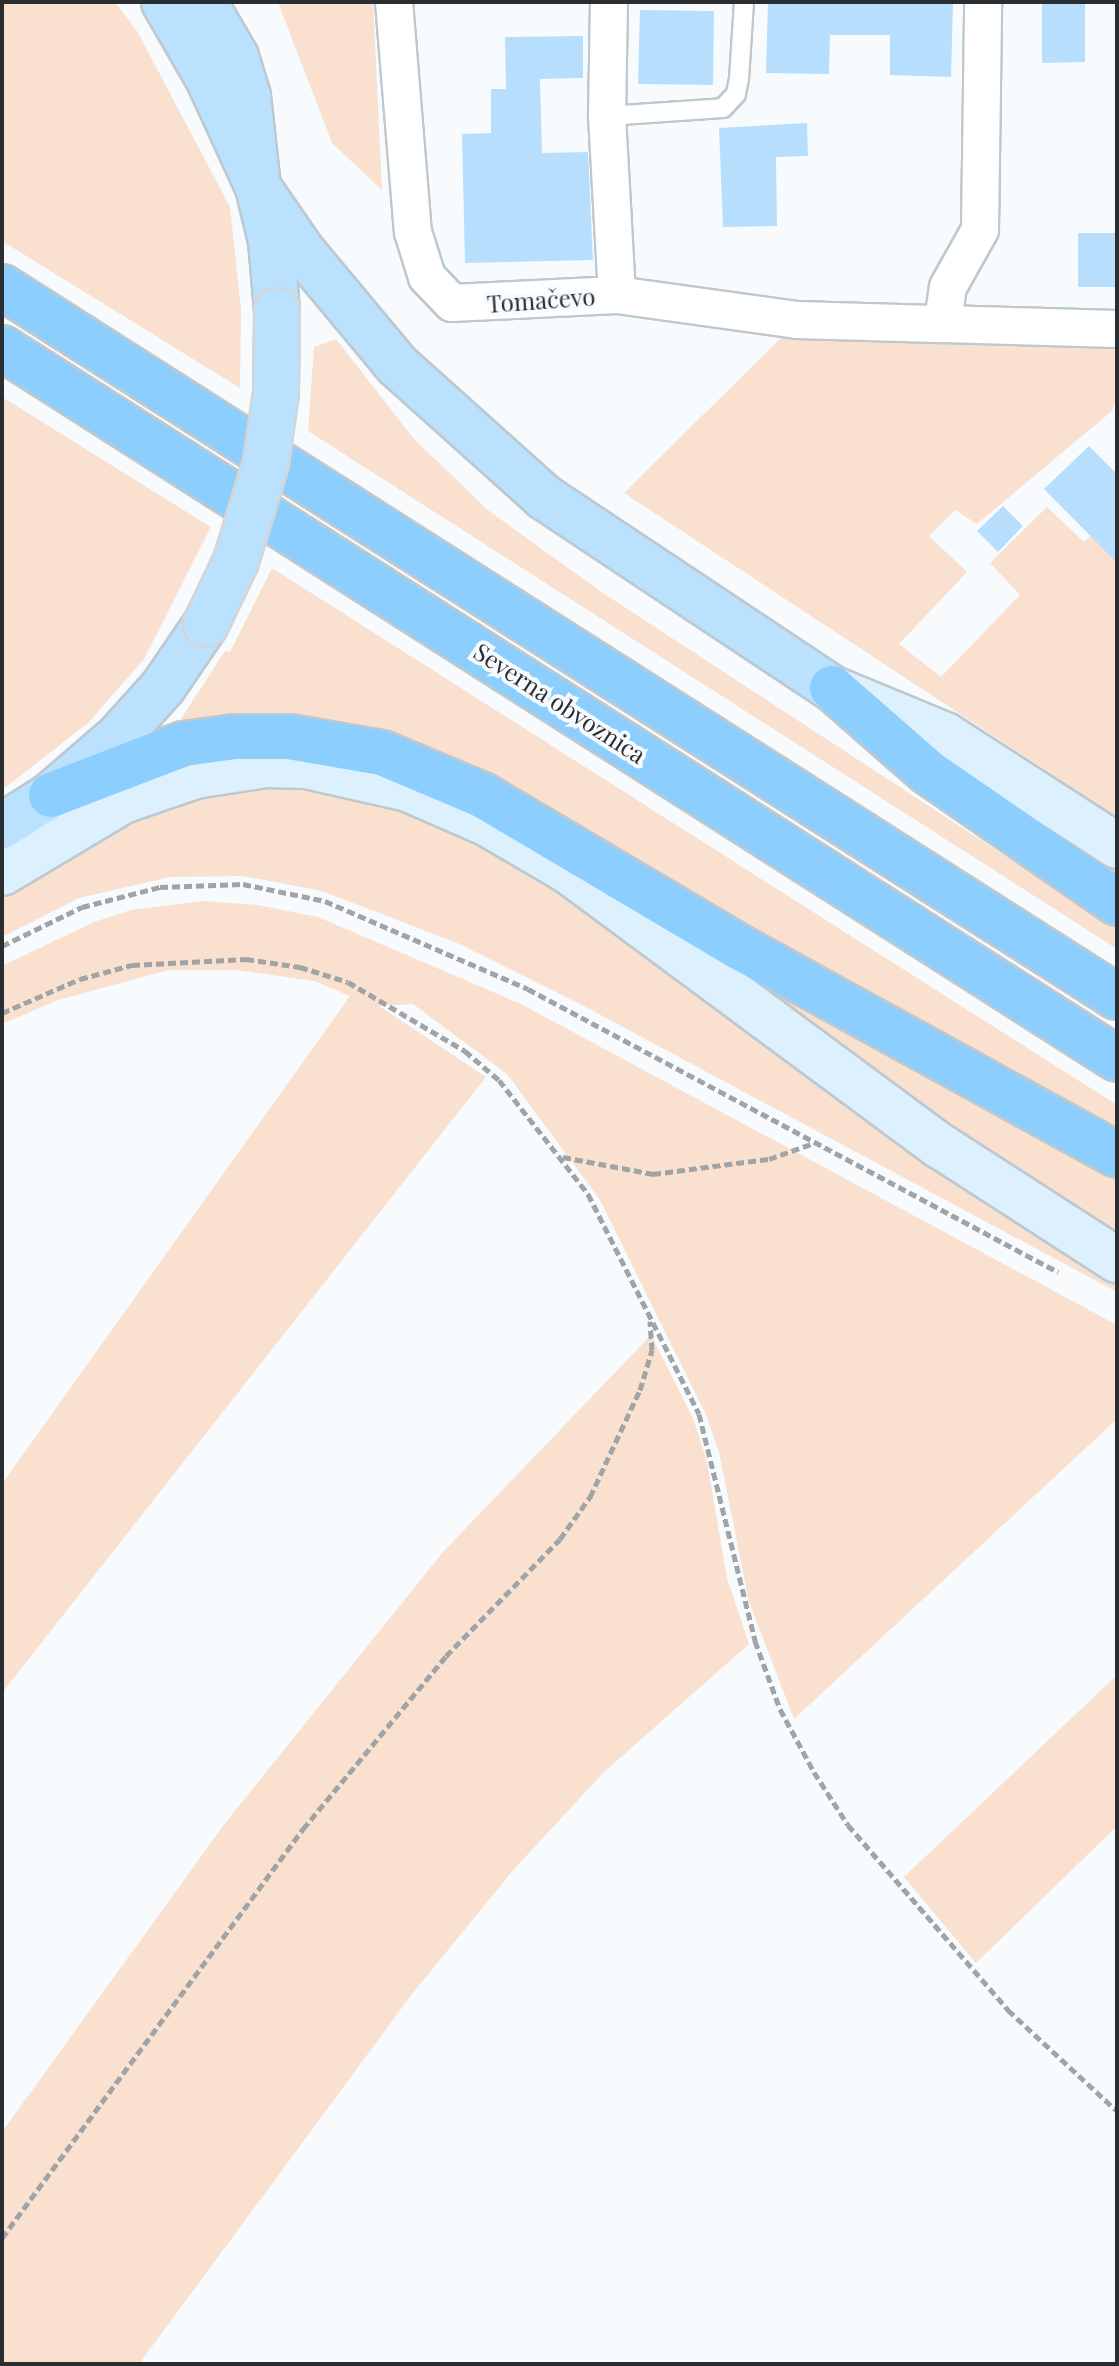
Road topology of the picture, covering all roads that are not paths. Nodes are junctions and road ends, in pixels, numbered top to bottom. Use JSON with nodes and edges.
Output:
{"nodes":[{"id":1,"x":164,"y":2,"type":"edge"},
{"id":2,"x":204,"y":2,"type":"edge"},
{"id":3,"x":394,"y":2,"type":"edge"},
{"id":4,"x":609,"y":2,"type":"edge"},
{"id":5,"x":744,"y":2,"type":"edge"},
{"id":6,"x":983,"y":2,"type":"edge"},
{"id":7,"x":607,"y":116,"type":"junction"},
{"id":8,"x":258,"y":187,"type":"junction"},
{"id":9,"x":2,"y":287,"type":"edge"},
{"id":10,"x":617,"y":295,"type":"junction"},
{"id":11,"x":943,"y":322,"type":"junction"},
{"id":12,"x":1117,"y":329,"type":"edge"},
{"id":13,"x":2,"y":348,"type":"edge"},
{"id":14,"x":832,"y":688,"type":"junction"},
{"id":15,"x":51,"y":795,"type":"junction"},
{"id":16,"x":2,"y":826,"type":"edge"},
{"id":17,"x":1117,"y":846,"type":"edge"},
{"id":18,"x":2,"y":873,"type":"edge"},
{"id":19,"x":1117,"y":903,"type":"edge"},
{"id":20,"x":1117,"y":997,"type":"edge"},
{"id":21,"x":1117,"y":1059,"type":"edge"},
{"id":22,"x":1117,"y":1155,"type":"edge"},
{"id":23,"x":1117,"y":1260,"type":"edge"}],
"edges":[{"from":1,"to":8,"type":"main road"},
{"from":2,"to":8,"type":"main road"},
{"from":3,"to":10,"type":"street","name":"Tomačevo"},
{"from":4,"to":7,"type":"street"},
{"from":5,"to":7,"type":"lane"},
{"from":6,"to":11,"type":"street"},
{"from":7,"to":10,"type":"street"},
{"from":8,"to":14,"type":"main road"},
{"from":8,"to":15,"type":"main road","bridge":true},
{"from":9,"to":20,"type":"highway"},
{"from":10,"to":11,"type":"street","name":"Tomačevo"},
{"from":11,"to":12,"type":"street","name":"Tomačevo"},
{"from":13,"to":21,"type":"highway","name":"Severna obvoznica"},
{"from":14,"to":17,"type":"street"},
{"from":14,"to":19,"type":"highway"},
{"from":15,"to":16,"type":"main road"},
{"from":15,"to":22,"type":"highway"},
{"from":18,"to":23,"type":"street"}]}
